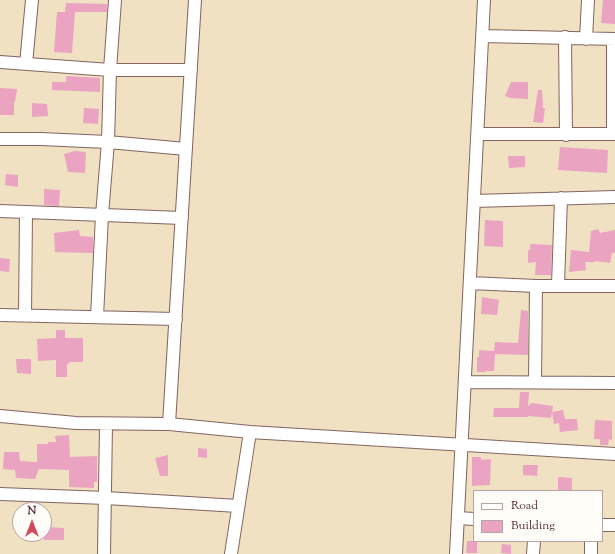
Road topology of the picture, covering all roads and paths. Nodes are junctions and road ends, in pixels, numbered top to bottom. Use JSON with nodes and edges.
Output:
{"nodes":[{"id":1,"x":32,"y":0,"type":"edge"},
{"id":2,"x":115,"y":0,"type":"edge"},
{"id":3,"x":195,"y":0,"type":"edge"},
{"id":4,"x":484,"y":0,"type":"edge"},
{"id":5,"x":588,"y":0,"type":"edge"},
{"id":6,"x":483,"y":36,"type":"junction"},
{"id":7,"x":565,"y":37,"type":"junction"},
{"id":8,"x":586,"y":39,"type":"junction"},
{"id":9,"x":614,"y":39,"type":"edge"},
{"id":10,"x":0,"y":62,"type":"edge"},
{"id":11,"x":26,"y":64,"type":"junction"},
{"id":12,"x":110,"y":70,"type":"junction"},
{"id":13,"x":191,"y":70,"type":"junction"},
{"id":14,"x":478,"y":134,"type":"junction"},
{"id":15,"x":614,"y":134,"type":"edge"},
{"id":16,"x":566,"y":135,"type":"junction"},
{"id":17,"x":0,"y":139,"type":"edge"},
{"id":18,"x":108,"y":142,"type":"junction"},
{"id":19,"x":186,"y":148,"type":"junction"},
{"id":20,"x":615,"y":197,"type":"edge"},
{"id":21,"x":561,"y":198,"type":"junction"},
{"id":22,"x":474,"y":201,"type":"junction"},
{"id":23,"x":0,"y":211,"type":"edge"},
{"id":24,"x":26,"y":212,"type":"junction"},
{"id":25,"x":102,"y":215,"type":"junction"},
{"id":26,"x":182,"y":218,"type":"junction"},
{"id":27,"x":470,"y":283,"type":"junction"},
{"id":28,"x":558,"y":285,"type":"junction"},
{"id":29,"x":536,"y":286,"type":"junction"},
{"id":30,"x":615,"y":286,"type":"edge"},
{"id":31,"x":0,"y":315,"type":"edge"},
{"id":32,"x":25,"y":315,"type":"junction"},
{"id":33,"x":97,"y":317,"type":"junction"},
{"id":34,"x":176,"y":319,"type":"junction"},
{"id":35,"x":465,"y":382,"type":"junction"},
{"id":36,"x":535,"y":382,"type":"junction"},
{"id":37,"x":615,"y":383,"type":"edge"},
{"id":38,"x":0,"y":416,"type":"edge"},
{"id":39,"x":106,"y":424,"type":"junction"},
{"id":40,"x":169,"y":424,"type":"junction"},
{"id":41,"x":250,"y":432,"type":"junction"},
{"id":42,"x":462,"y":444,"type":"junction"},
{"id":43,"x":615,"y":454,"type":"edge"},
{"id":44,"x":0,"y":494,"type":"edge"},
{"id":45,"x":106,"y":498,"type":"junction"},
{"id":46,"x":238,"y":506,"type":"junction"},
{"id":47,"x":458,"y":518,"type":"junction"},
{"id":48,"x":473,"y":519,"type":"edge"},
{"id":49,"x":603,"y":525,"type":"edge"},
{"id":50,"x":615,"y":525,"type":"edge"},
{"id":51,"x":534,"y":542,"type":"edge"},
{"id":52,"x":591,"y":542,"type":"edge"},
{"id":53,"x":104,"y":554,"type":"edge"},
{"id":54,"x":231,"y":554,"type":"edge"},
{"id":55,"x":456,"y":554,"type":"edge"},
{"id":56,"x":533,"y":554,"type":"edge"},
{"id":57,"x":591,"y":554,"type":"edge"}],
"edges":[{"from":1,"to":11,"type":"street"},
{"from":2,"to":12,"type":"street"},
{"from":3,"to":13,"type":"street"},
{"from":4,"to":6,"type":"street"},
{"from":5,"to":8,"type":"street"},
{"from":6,"to":7,"type":"street"},
{"from":6,"to":14,"type":"street"},
{"from":7,"to":8,"type":"street"},
{"from":7,"to":16,"type":"street"},
{"from":8,"to":9,"type":"street"},
{"from":9,"to":15,"type":"street"},
{"from":10,"to":11,"type":"street"},
{"from":11,"to":12,"type":"street"},
{"from":12,"to":13,"type":"street"},
{"from":12,"to":18,"type":"street"},
{"from":13,"to":19,"type":"street"},
{"from":14,"to":16,"type":"street"},
{"from":14,"to":22,"type":"street"},
{"from":15,"to":16,"type":"street"},
{"from":17,"to":18,"type":"street"},
{"from":18,"to":19,"type":"street"},
{"from":18,"to":25,"type":"street"},
{"from":19,"to":26,"type":"street"},
{"from":20,"to":21,"type":"street"},
{"from":21,"to":22,"type":"street"},
{"from":21,"to":28,"type":"street"},
{"from":22,"to":27,"type":"street"},
{"from":23,"to":24,"type":"street"},
{"from":24,"to":25,"type":"street"},
{"from":24,"to":32,"type":"street"},
{"from":25,"to":26,"type":"street"},
{"from":25,"to":33,"type":"street"},
{"from":26,"to":34,"type":"street"},
{"from":27,"to":29,"type":"street"},
{"from":27,"to":35,"type":"street"},
{"from":28,"to":29,"type":"street"},
{"from":28,"to":30,"type":"street"},
{"from":29,"to":36,"type":"street"},
{"from":31,"to":32,"type":"street"},
{"from":32,"to":33,"type":"street"},
{"from":33,"to":34,"type":"street"},
{"from":34,"to":40,"type":"street"},
{"from":35,"to":36,"type":"street"},
{"from":35,"to":42,"type":"street"},
{"from":36,"to":37,"type":"street"},
{"from":38,"to":39,"type":"street"},
{"from":39,"to":40,"type":"street"},
{"from":39,"to":45,"type":"street"},
{"from":40,"to":41,"type":"street"},
{"from":41,"to":42,"type":"street"},
{"from":41,"to":46,"type":"street"},
{"from":42,"to":43,"type":"street"},
{"from":42,"to":47,"type":"street"},
{"from":44,"to":45,"type":"street"},
{"from":45,"to":46,"type":"street"},
{"from":45,"to":53,"type":"street"},
{"from":46,"to":54,"type":"street"},
{"from":47,"to":48,"type":"street"},
{"from":47,"to":55,"type":"street"},
{"from":49,"to":50,"type":"street"},
{"from":51,"to":56,"type":"street"},
{"from":52,"to":57,"type":"street"}]}
